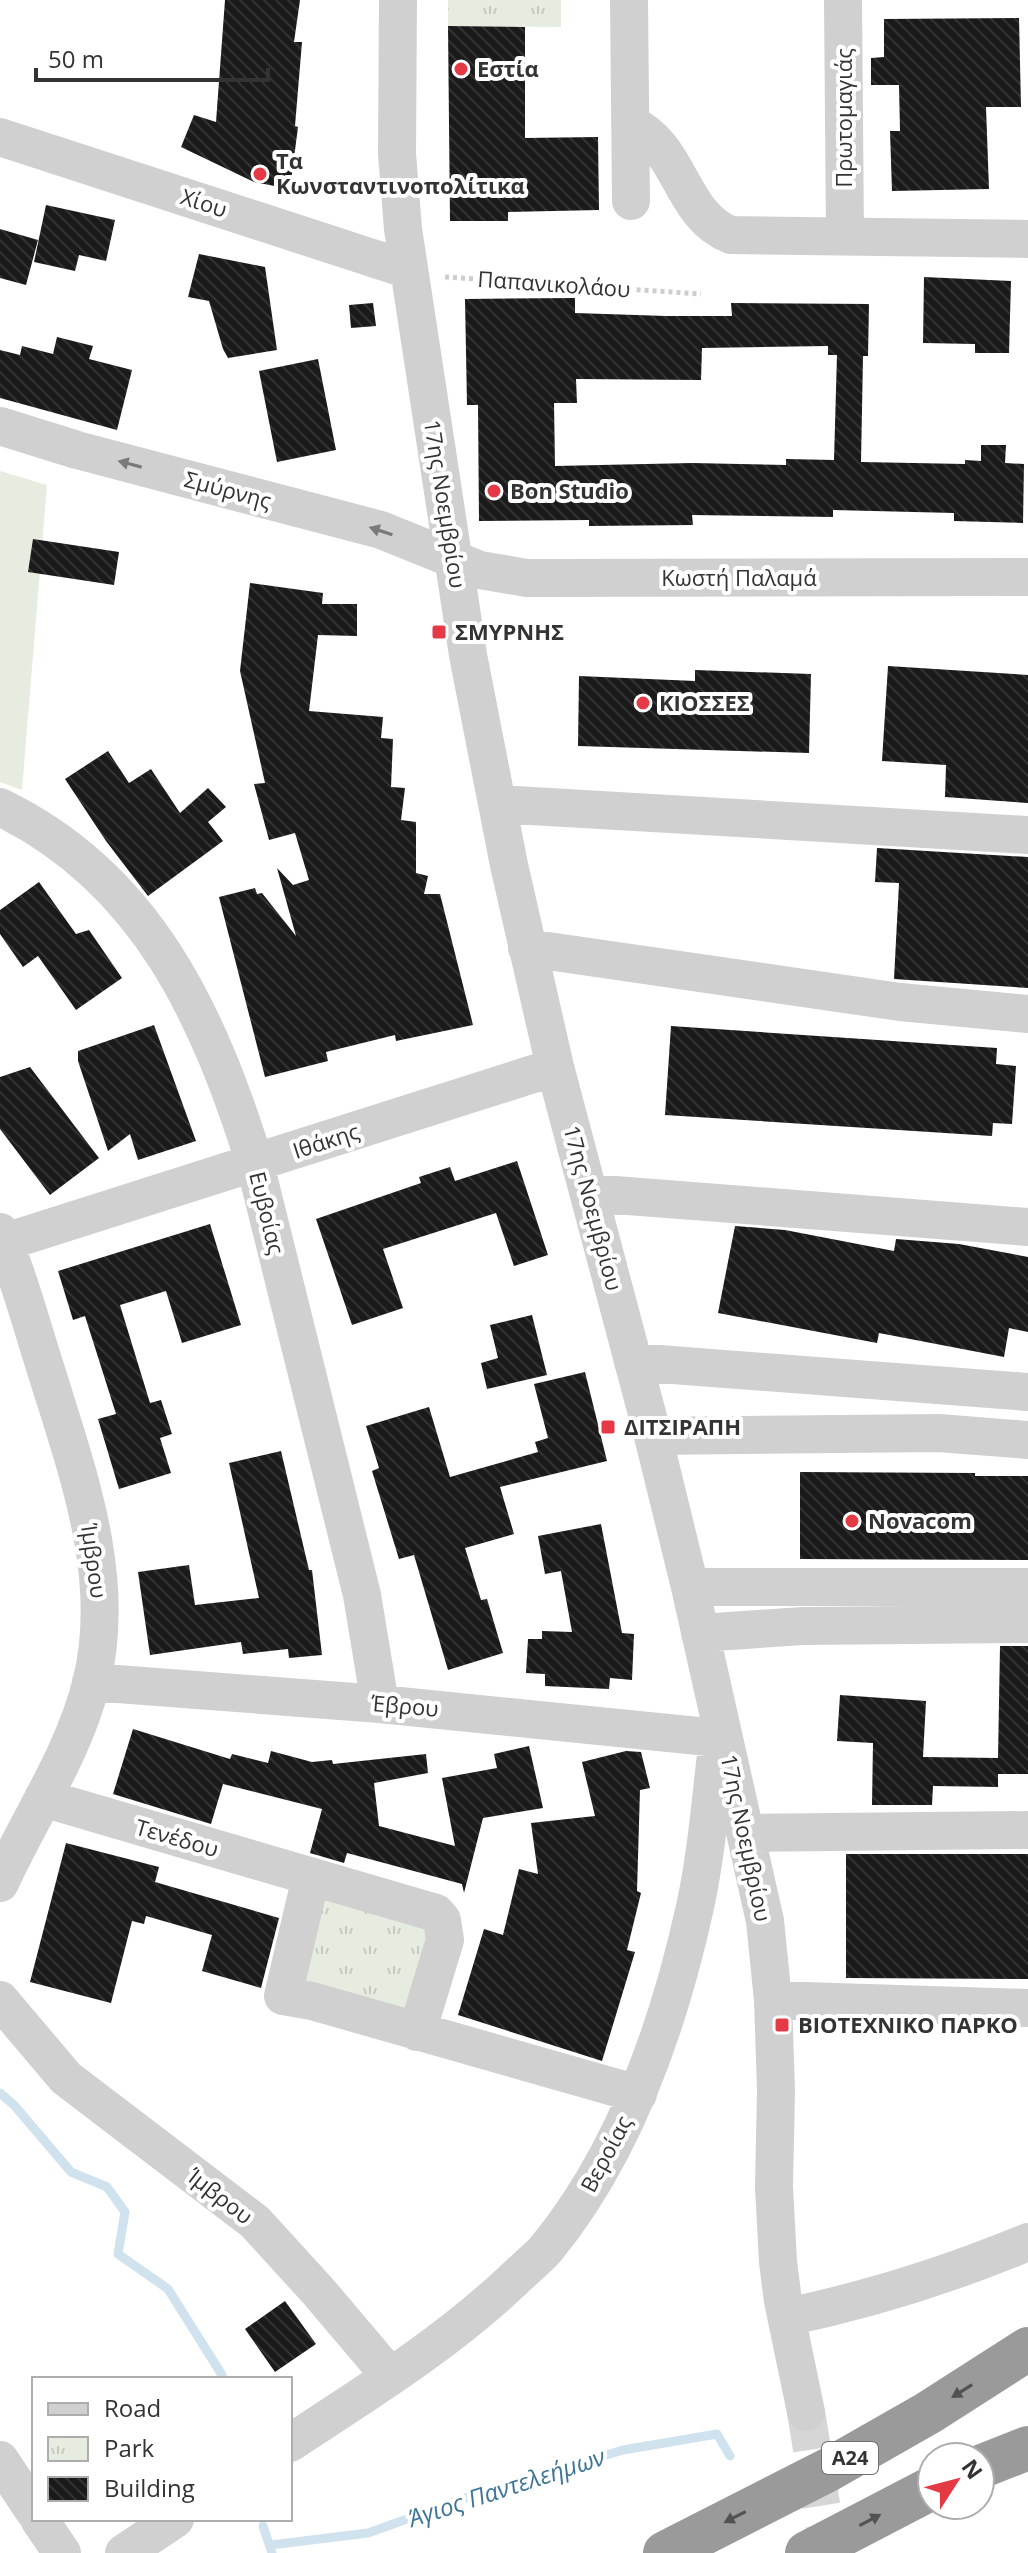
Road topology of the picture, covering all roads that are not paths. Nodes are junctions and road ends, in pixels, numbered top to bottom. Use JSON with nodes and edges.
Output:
{"nodes":[{"id":1,"x":398,"y":0,"type":"edge"},
{"id":2,"x":629,"y":0,"type":"edge"},
{"id":3,"x":843,"y":0,"type":"edge"},
{"id":4,"x":630,"y":124,"type":"junction"},
{"id":5,"x":0,"y":137,"type":"edge"},
{"id":6,"x":631,"y":201,"type":"dead end"},
{"id":7,"x":845,"y":236,"type":"junction"},
{"id":8,"x":1028,"y":239,"type":"edge"},
{"id":9,"x":409,"y":270,"type":"junction"},
{"id":10,"x":0,"y":426,"type":"edge"},
{"id":11,"x":453,"y":561,"type":"junction"},
{"id":12,"x":1028,"y":577,"type":"edge"},
{"id":13,"x":497,"y":804,"type":"junction"},
{"id":14,"x":0,"y":807,"type":"edge"},
{"id":15,"x":1028,"y":835,"type":"edge"},
{"id":16,"x":527,"y":948,"type":"junction"},
{"id":17,"x":1028,"y":1014,"type":"edge"},
{"id":18,"x":555,"y":1067,"type":"junction"},
{"id":19,"x":255,"y":1164,"type":"junction"},
{"id":20,"x":589,"y":1193,"type":"junction"},
{"id":21,"x":1028,"y":1227,"type":"edge"},
{"id":22,"x":2,"y":1237,"type":"edge"},
{"id":23,"x":633,"y":1362,"type":"junction"},
{"id":24,"x":1028,"y":1392,"type":"edge"},
{"id":25,"x":653,"y":1436,"type":"junction"},
{"id":26,"x":1028,"y":1440,"type":"edge"},
{"id":27,"x":690,"y":1587,"type":"junction"},
{"id":28,"x":1028,"y":1587,"type":"edge"},
{"id":29,"x":1028,"y":1624,"type":"edge"},
{"id":30,"x":700,"y":1633,"type":"junction"},
{"id":31,"x":91,"y":1682,"type":"junction"},
{"id":32,"x":380,"y":1704,"type":"junction"},
{"id":33,"x":718,"y":1738,"type":"joint"},
{"id":34,"x":43,"y":1798,"type":"junction"},
{"id":35,"x":1028,"y":1830,"type":"edge"},
{"id":36,"x":747,"y":1833,"type":"junction"},
{"id":37,"x":311,"y":1877,"type":"junction"},
{"id":38,"x":0,"y":1883,"type":"edge"},
{"id":39,"x":0,"y":2000,"type":"edge"},
{"id":40,"x":773,"y":2000,"type":"junction"},
{"id":41,"x":1028,"y":2008,"type":"edge"},
{"id":42,"x":417,"y":2032,"type":"junction"},
{"id":43,"x":638,"y":2094,"type":"junction"},
{"id":44,"x":1028,"y":2242,"type":"edge"},
{"id":45,"x":787,"y":2317,"type":"junction"},
{"id":46,"x":1028,"y":2349,"type":"edge"},
{"id":47,"x":390,"y":2376,"type":"junction"},
{"id":48,"x":806,"y":2412,"type":"tunnel mouth"},
{"id":49,"x":292,"y":2442,"type":"edge"},
{"id":50,"x":1028,"y":2448,"type":"edge"},
{"id":51,"x":0,"y":2460,"type":"edge"},
{"id":52,"x":996,"y":2461,"type":"edge"},
{"id":53,"x":916,"y":2496,"type":"edge"},
{"id":54,"x":32,"y":2508,"type":"edge"},
{"id":55,"x":40,"y":2521,"type":"edge"},
{"id":56,"x":172,"y":2521,"type":"edge"},
{"id":57,"x":62,"y":2553,"type":"edge"},
{"id":58,"x":124,"y":2553,"type":"edge"},
{"id":59,"x":665,"y":2553,"type":"edge"},
{"id":60,"x":807,"y":2553,"type":"edge"}],
"edges":[{"from":1,"to":9,"type":"street","name":"17ης Νοεμβρίου"},
{"from":2,"to":4,"type":"street"},
{"from":3,"to":7,"type":"street","name":"Πρωτομαγιάς"},
{"from":4,"to":6,"type":"street"},
{"from":4,"to":7,"type":"street"},
{"from":5,"to":9,"type":"street","name":"Χίου"},
{"from":7,"to":8,"type":"street"},
{"from":9,"to":11,"type":"street","name":"17ης Νοεμβρίου"},
{"from":11,"to":10,"type":"street","name":"Σμύρνης","one_way":true},
{"from":11,"to":12,"type":"street","name":"Κωστή Παλαμά"},
{"from":11,"to":13,"type":"street","name":"17ης Νοεμβρίου"},
{"from":13,"to":15,"type":"street"},
{"from":13,"to":16,"type":"street","name":"17ης Νοεμβρίου"},
{"from":14,"to":19,"type":"street","name":"Ευβοίας"},
{"from":16,"to":17,"type":"street"},
{"from":16,"to":18,"type":"street","name":"17ης Νοεμβρίου"},
{"from":18,"to":19,"type":"street","name":"Ιθάκης"},
{"from":18,"to":20,"type":"street","name":"17ης Νοεμβρίου"},
{"from":19,"to":22,"type":"street","name":"Ιθάκης"},
{"from":19,"to":32,"type":"street","name":"Ευβοίας"},
{"from":20,"to":21,"type":"street"},
{"from":20,"to":23,"type":"street","name":"17ης Νοεμβρίου"},
{"from":22,"to":31,"type":"street","name":"Ίμβρου"},
{"from":23,"to":24,"type":"street"},
{"from":23,"to":25,"type":"street","name":"17ης Νοεμβρίου"},
{"from":25,"to":26,"type":"street"},
{"from":25,"to":27,"type":"street","name":"17ης Νοεμβρίου"},
{"from":27,"to":28,"type":"street"},
{"from":27,"to":30,"type":"street","name":"17ης Νοεμβρίου"},
{"from":29,"to":30,"type":"street"},
{"from":30,"to":36,"type":"street","name":"17ης Νοεμβρίου"},
{"from":31,"to":32,"type":"street","name":"Έβρου"},
{"from":31,"to":34,"type":"street","name":"Ίμβρου"},
{"from":32,"to":33,"type":"street","name":"Έβρου"},
{"from":33,"to":43,"type":"street","name":"Βεροίας"},
{"from":34,"to":37,"type":"street","name":"Τενέδου"},
{"from":34,"to":38,"type":"street","name":"Ίμβρου"},
{"from":35,"to":36,"type":"street"},
{"from":36,"to":40,"type":"street","name":"17ης Νοεμβρίου"},
{"from":37,"to":42,"type":"street","name":"Τενέδου"},
{"from":37,"to":42,"type":"street"},
{"from":39,"to":47,"type":"street","name":"Ίμβρου"},
{"from":40,"to":41,"type":"street"},
{"from":40,"to":45,"type":"street","name":"17ης Νοεμβρίου"},
{"from":42,"to":43,"type":"street"},
{"from":43,"to":47,"type":"street","name":"Βεροίας"},
{"from":44,"to":45,"type":"street"},
{"from":45,"to":48,"type":"street","name":"17ης Νοεμβρίου"},
{"from":46,"to":59,"type":"highway","number":"Α24","one_way":true},
{"from":47,"to":49,"type":"street","name":"Βεροίας"},
{"from":50,"to":52,"type":"highway"},
{"from":51,"to":54,"type":"street"},
{"from":60,"to":53,"type":"highway","one_way":true},
{"from":55,"to":57,"type":"street"},
{"from":56,"to":58,"type":"street"}]}
